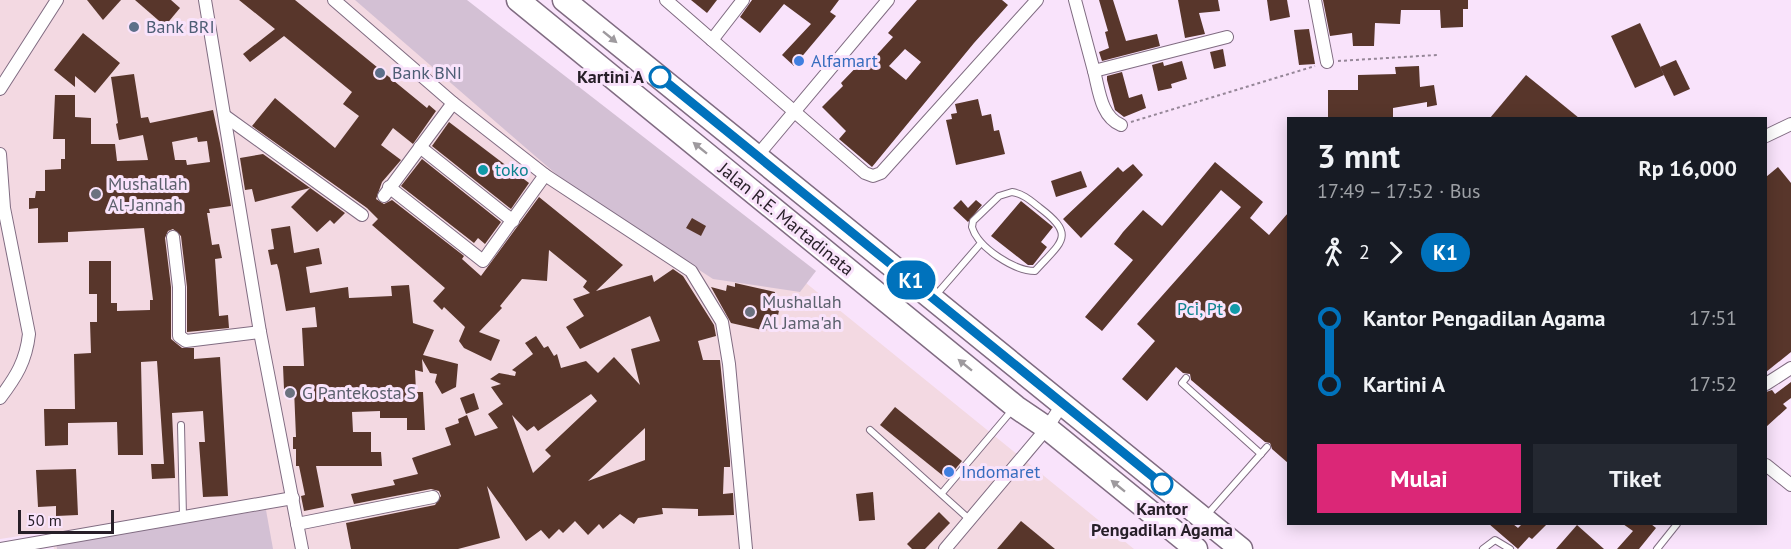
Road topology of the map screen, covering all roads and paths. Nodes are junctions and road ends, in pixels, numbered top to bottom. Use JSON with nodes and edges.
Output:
{"nodes":[{"id":1,"x":57,"y":0,"type":"edge"},
{"id":2,"x":205,"y":0,"type":"edge"},
{"id":3,"x":334,"y":0,"type":"edge"},
{"id":4,"x":564,"y":0,"type":"edge"},
{"id":5,"x":666,"y":0,"type":"edge"},
{"id":6,"x":743,"y":0,"type":"edge"},
{"id":7,"x":888,"y":0,"type":"edge"},
{"id":8,"x":1037,"y":0,"type":"edge"},
{"id":9,"x":1075,"y":0,"type":"edge"},
{"id":10,"x":1315,"y":0,"type":"edge"},
{"id":11,"x":531,"y":4,"type":"edge"},
{"id":12,"x":1227,"y":37,"type":"dead end"},
{"id":13,"x":712,"y":40,"type":"junction"},
{"id":14,"x":1437,"y":55,"type":"dead end"},
{"id":15,"x":1327,"y":62,"type":"junction"},
{"id":16,"x":1094,"y":71,"type":"junction"},
{"id":17,"x":0,"y":89,"type":"edge"},
{"id":18,"x":453,"y":103,"type":"junction"},
{"id":19,"x":792,"y":112,"type":"junction"},
{"id":20,"x":225,"y":116,"type":"junction"},
{"id":21,"x":1791,"y":124,"type":"edge"},
{"id":22,"x":1121,"y":125,"type":"joint"},
{"id":23,"x":1767,"y":136,"type":"edge"},
{"id":24,"x":420,"y":147,"type":"junction"},
{"id":25,"x":0,"y":154,"type":"edge"},
{"id":26,"x":758,"y":156,"type":"junction"},
{"id":27,"x":545,"y":175,"type":"junction"},
{"id":28,"x":362,"y":215,"type":"dead end"},
{"id":29,"x":513,"y":221,"type":"junction"},
{"id":30,"x":173,"y":237,"type":"dead end"},
{"id":31,"x":981,"y":243,"type":"junction"},
{"id":32,"x":934,"y":298,"type":"junction"},
{"id":33,"x":260,"y":332,"type":"junction"},
{"id":34,"x":1791,"y":368,"type":"edge"},
{"id":35,"x":1186,"y":378,"type":"dead end"},
{"id":36,"x":1767,"y":383,"type":"edge"},
{"id":37,"x":0,"y":398,"type":"edge"},
{"id":38,"x":1063,"y":403,"type":"junction"},
{"id":39,"x":1016,"y":406,"type":"junction"},
{"id":40,"x":181,"y":425,"type":"dead end"},
{"id":41,"x":1047,"y":428,"type":"junction"},
{"id":42,"x":870,"y":430,"type":"dead end"},
{"id":43,"x":1267,"y":447,"type":"dead end"},
{"id":44,"x":1261,"y":454,"type":"junction"},
{"id":45,"x":1767,"y":466,"type":"edge"},
{"id":46,"x":1791,"y":485,"type":"edge"},
{"id":47,"x":942,"y":493,"type":"junction"},
{"id":48,"x":433,"y":497,"type":"dead end"},
{"id":49,"x":293,"y":498,"type":"junction"},
{"id":50,"x":183,"y":518,"type":"junction"},
{"id":51,"x":969,"y":519,"type":"junction"},
{"id":52,"x":1204,"y":519,"type":"junction"},
{"id":53,"x":297,"y":524,"type":"junction"},
{"id":54,"x":1676,"y":525,"type":"edge"},
{"id":55,"x":55,"y":544,"type":"edge"},
{"id":56,"x":0,"y":549,"type":"edge"},
{"id":57,"x":302,"y":549,"type":"edge"},
{"id":58,"x":746,"y":549,"type":"edge"},
{"id":59,"x":945,"y":549,"type":"edge"},
{"id":60,"x":1196,"y":549,"type":"edge"},
{"id":61,"x":1241,"y":549,"type":"edge"},
{"id":62,"x":1483,"y":549,"type":"edge"},
{"id":63,"x":1510,"y":549,"type":"edge"},
{"id":64,"x":1657,"y":549,"type":"edge"}],
"edges":[{"from":1,"to":17,"type":"street"},
{"from":2,"to":20,"type":"street"},
{"from":3,"to":18,"type":"street"},
{"from":4,"to":26,"type":"highway","name":"Jalan R.E. Martadinata","one_way":true},
{"from":5,"to":13,"type":"street"},
{"from":6,"to":13,"type":"street"},
{"from":7,"to":19,"type":"street"},
{"from":8,"to":19,"type":"street"},
{"from":9,"to":16,"type":"street"},
{"from":10,"to":15,"type":"street"},
{"from":39,"to":11,"type":"highway","name":"Jalan R.E. Martadinata","one_way":true},
{"from":12,"to":16,"type":"street"},
{"from":13,"to":19,"type":"street"},
{"from":14,"to":15,"type":"path"},
{"from":15,"to":22,"type":"path"},
{"from":16,"to":22,"type":"street"},
{"from":18,"to":24,"type":"street"},
{"from":18,"to":27,"type":"street"},
{"from":19,"to":26,"type":"street"},
{"from":20,"to":28,"type":"street"},
{"from":20,"to":33,"type":"street"},
{"from":21,"to":23,"type":"street"},
{"from":24,"to":29,"type":"street"},
{"from":24,"to":29,"type":"street"},
{"from":25,"to":37,"type":"street"},
{"from":26,"to":32,"type":"highway","name":"Jalan R.E. Martadinata"},
{"from":27,"to":29,"type":"street"},
{"from":27,"to":58,"type":"street"},
{"from":30,"to":33,"type":"street"},
{"from":31,"to":31,"type":"lane"},
{"from":31,"to":32,"type":"lane"},
{"from":32,"to":38,"type":"highway","name":"Jalan R.E. Martadinata"},
{"from":33,"to":49,"type":"street"},
{"from":34,"to":36,"type":"street"},
{"from":35,"to":44,"type":"lane"},
{"from":38,"to":41,"type":"street"},
{"from":38,"to":52,"type":"highway","name":"Jalan R.E. Martadinata"},
{"from":39,"to":41,"type":"highway","name":"Jalan R.E. Martadinata"},
{"from":39,"to":47,"type":"lane"},
{"from":40,"to":50,"type":"lane"},
{"from":41,"to":51,"type":"street"},
{"from":60,"to":41,"type":"highway","name":"Jalan R.E. Martadinata","one_way":true},
{"from":42,"to":47,"type":"lane"},
{"from":43,"to":44,"type":"lane"},
{"from":44,"to":52,"type":"lane"},
{"from":45,"to":46,"type":"street"},
{"from":47,"to":51,"type":"lane"},
{"from":48,"to":53,"type":"street"},
{"from":49,"to":50,"type":"street"},
{"from":49,"to":53,"type":"street"},
{"from":50,"to":55,"type":"street"},
{"from":51,"to":59,"type":"street"},
{"from":52,"to":61,"type":"highway","name":"Jalan R.E. Martadinata"},
{"from":53,"to":57,"type":"street"},
{"from":54,"to":64,"type":"lane"},
{"from":55,"to":56,"type":"street"},
{"from":62,"to":63,"type":"lane"}]}
